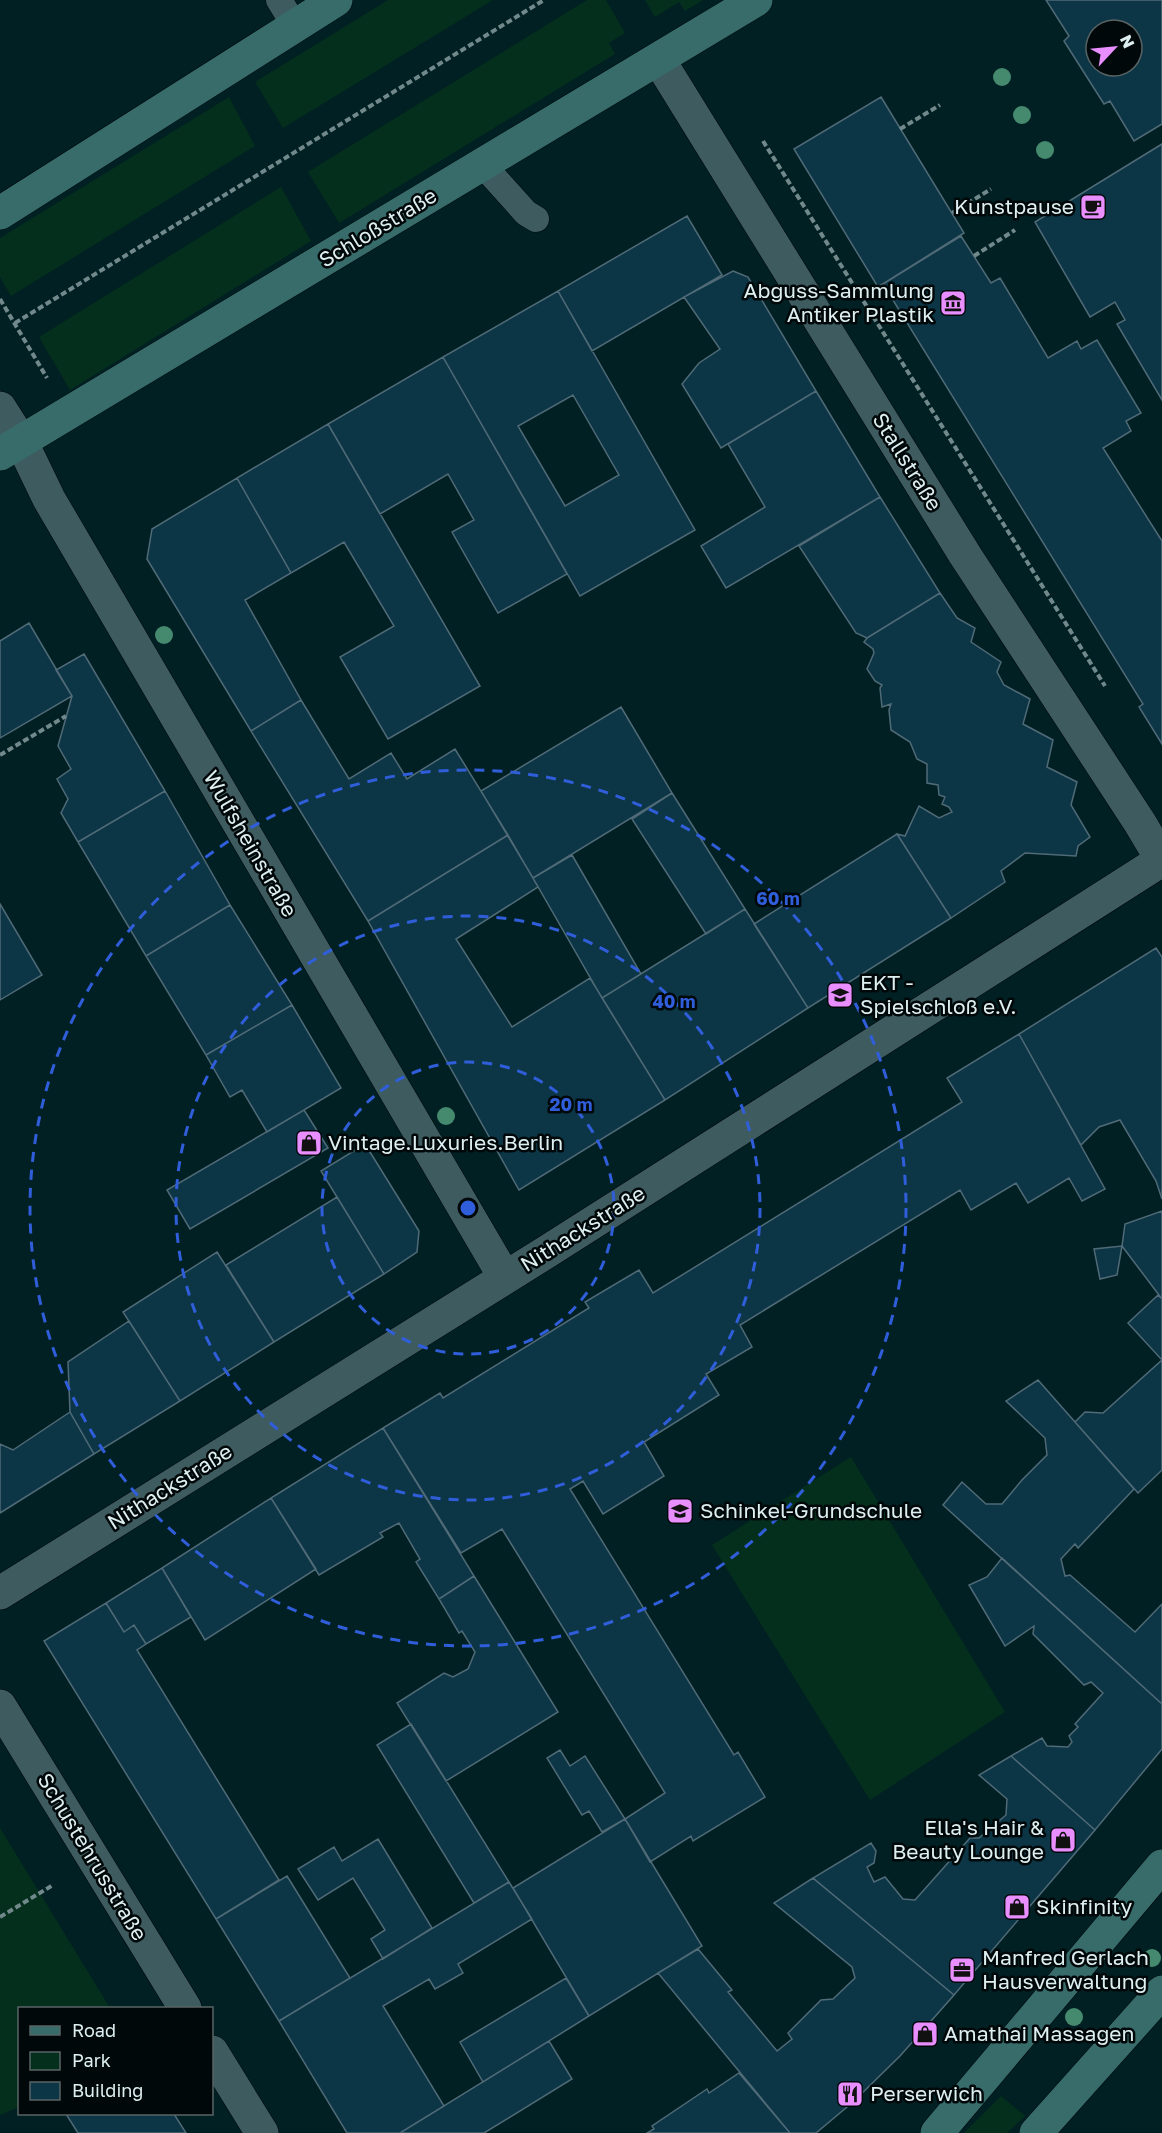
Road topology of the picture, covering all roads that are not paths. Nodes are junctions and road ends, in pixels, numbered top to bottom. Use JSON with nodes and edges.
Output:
{"nodes":[{"id":1,"x":336,"y":0,"type":"edge"},
{"id":2,"x":756,"y":0,"type":"edge"},
{"id":3,"x":287,"y":13,"type":"edge"},
{"id":4,"x":659,"y":60,"type":"junction"},
{"id":5,"x":483,"y":165,"type":"junction"},
{"id":6,"x":0,"y":213,"type":"edge"},
{"id":7,"x":536,"y":219,"type":"dead end"},
{"id":8,"x":0,"y":408,"type":"edge"},
{"id":9,"x":10,"y":448,"type":"edge"},
{"id":10,"x":1162,"y":860,"type":"edge"},
{"id":11,"x":505,"y":1278,"type":"junction"},
{"id":12,"x":0,"y":1593,"type":"edge"},
{"id":13,"x":0,"y":1706,"type":"edge"},
{"id":14,"x":1162,"y":1866,"type":"edge"},
{"id":15,"x":1162,"y":1992,"type":"edge"},
{"id":16,"x":184,"y":2007,"type":"edge"},
{"id":17,"x":213,"y":2054,"type":"edge"},
{"id":18,"x":262,"y":2133,"type":"edge"},
{"id":19,"x":937,"y":2133,"type":"edge"},
{"id":20,"x":1036,"y":2133,"type":"edge"}],
"edges":[{"from":1,"to":3,"type":"street"},
{"from":2,"to":4,"type":"street","name":"Schloßstraße"},
{"from":3,"to":6,"type":"street"},
{"from":4,"to":5,"type":"street","name":"Schloßstraße"},
{"from":4,"to":10,"type":"street","name":"Stallstraße"},
{"from":5,"to":7,"type":"lane"},
{"from":5,"to":9,"type":"street","name":"Schloßstraße"},
{"from":8,"to":9,"type":"street","name":"Wulfsheinstraße"},
{"from":9,"to":11,"type":"street","name":"Wulfsheinstraße"},
{"from":10,"to":11,"type":"street","name":"Nithackstraße"},
{"from":11,"to":12,"type":"street","name":"Nithackstraße"},
{"from":13,"to":16,"type":"street","name":"Schustehrusstraße"},
{"from":14,"to":19,"type":"street"},
{"from":15,"to":20,"type":"street"},
{"from":17,"to":18,"type":"street"}]}
